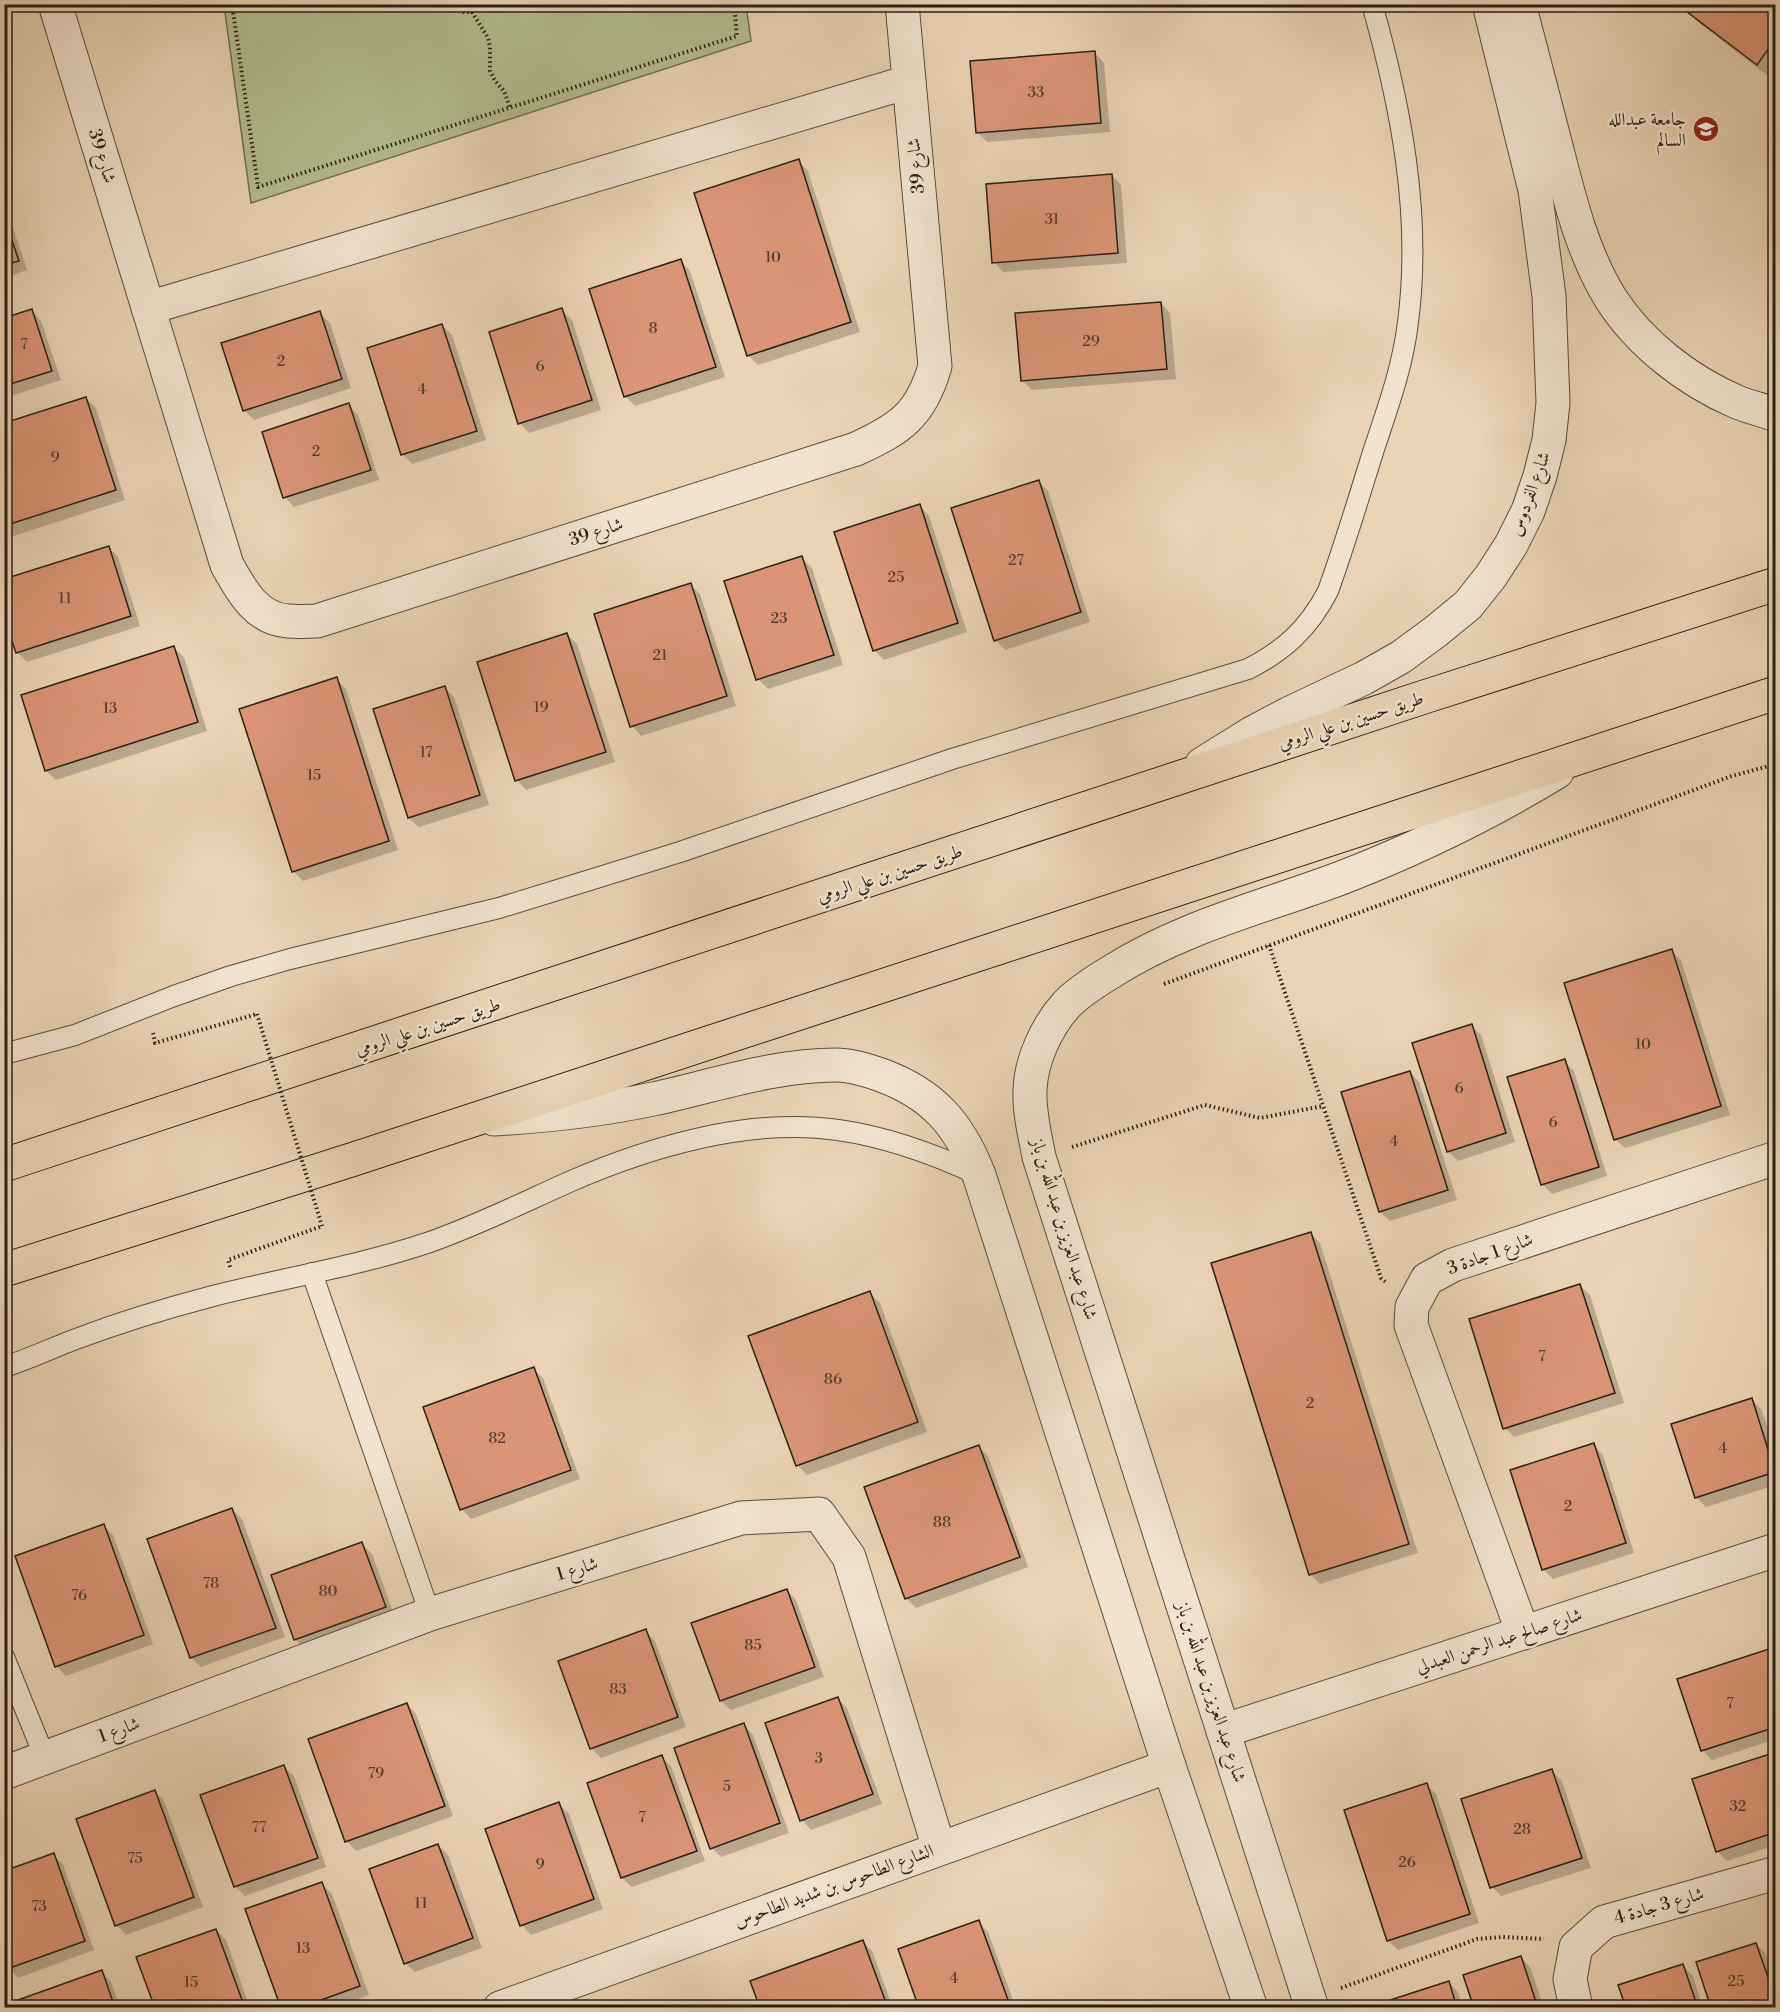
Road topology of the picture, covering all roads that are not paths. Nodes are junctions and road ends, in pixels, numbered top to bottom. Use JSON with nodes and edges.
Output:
{"nodes":[{"id":1,"x":55,"y":4,"type":"edge"},
{"id":2,"x":902,"y":4,"type":"edge"},
{"id":3,"x":1372,"y":4,"type":"edge"},
{"id":4,"x":1489,"y":4,"type":"edge"},
{"id":5,"x":1519,"y":4,"type":"edge"},
{"id":6,"x":908,"y":82,"type":"junction"},
{"id":7,"x":148,"y":308,"type":"junction"},
{"id":8,"x":1776,"y":415,"type":"edge"},
{"id":9,"x":1776,"y":584,"type":"edge"},
{"id":10,"x":1776,"y":693,"type":"edge"},
{"id":11,"x":1586,"y":755,"type":"junction"},
{"id":12,"x":1182,"y":777,"type":"junction"},
{"id":13,"x":4,"y":1054,"type":"edge"},
{"id":14,"x":465,"y":1121,"type":"junction"},
{"id":15,"x":1776,"y":1158,"type":"edge"},
{"id":16,"x":4,"y":1166,"type":"edge"},
{"id":17,"x":979,"y":1175,"type":"junction"},
{"id":18,"x":4,"y":1270,"type":"edge"},
{"id":19,"x":312,"y":1273,"type":"junction"},
{"id":20,"x":4,"y":1367,"type":"edge"},
{"id":21,"x":1776,"y":1550,"type":"edge"},
{"id":22,"x":430,"y":1614,"type":"junction"},
{"id":23,"x":1523,"y":1633,"type":"junction"},
{"id":24,"x":4,"y":1657,"type":"edge"},
{"id":25,"x":1223,"y":1731,"type":"junction"},
{"id":26,"x":45,"y":1758,"type":"junction"},
{"id":27,"x":1169,"y":1766,"type":"junction"},
{"id":28,"x":4,"y":1773,"type":"edge"},
{"id":29,"x":939,"y":1848,"type":"junction"},
{"id":30,"x":1776,"y":1873,"type":"edge"},
{"id":31,"x":1311,"y":2004,"type":"edge"},
{"id":32,"x":500,"y":2007,"type":"edge"},
{"id":33,"x":1251,"y":2007,"type":"edge"},
{"id":34,"x":1576,"y":2007,"type":"edge"}],
"edges":[{"from":1,"to":7,"type":"street","name":"شارع 39"},
{"from":2,"to":6,"type":"street","name":"شارع 39"},
{"from":3,"to":13,"type":"lane"},
{"from":4,"to":12,"type":"street","name":"شارع الفردوس"},
{"from":5,"to":8,"type":"street"},
{"from":6,"to":7,"type":"street"},
{"from":6,"to":7,"type":"street","name":"شارع 39"},
{"from":9,"to":12,"type":"highway","name":"طريق حسين بن علي الرومي"},
{"from":10,"to":11,"type":"highway"},
{"from":11,"to":14,"type":"highway"},
{"from":11,"to":25,"type":"street","name":"شارع عبد العزيز بن عبد الله بن باز"},
{"from":12,"to":16,"type":"highway","name":"طريق حسين بن علي الرومي"},
{"from":14,"to":17,"type":"street"},
{"from":14,"to":18,"type":"highway"},
{"from":15,"to":23,"type":"street","name":"شارع 1 جادة 3"},
{"from":17,"to":19,"type":"lane"},
{"from":17,"to":27,"type":"street"},
{"from":19,"to":20,"type":"lane"},
{"from":19,"to":22,"type":"lane"},
{"from":21,"to":23,"type":"street","name":"شارع صالح عبد الرحمن العبدلي"},
{"from":22,"to":26,"type":"street","name":"شارع 1"},
{"from":22,"to":29,"type":"street","name":"شارع 1"},
{"from":23,"to":25,"type":"street","name":"شارع صالح عبد الرحمن العبدلي"},
{"from":24,"to":26,"type":"lane"},
{"from":25,"to":31,"type":"street","name":"شارع عبد العزيز بن عبد الله بن باز"},
{"from":26,"to":28,"type":"street","name":"شارع 1"},
{"from":27,"to":29,"type":"street","name":"الشارع الطاحوس بن شديد الطاحوس"},
{"from":27,"to":33,"type":"street"},
{"from":29,"to":32,"type":"street","name":"الشارع الطاحوس بن شديد الطاحوس"},
{"from":30,"to":34,"type":"street","name":"شارع 3 جادة 4"}]}
